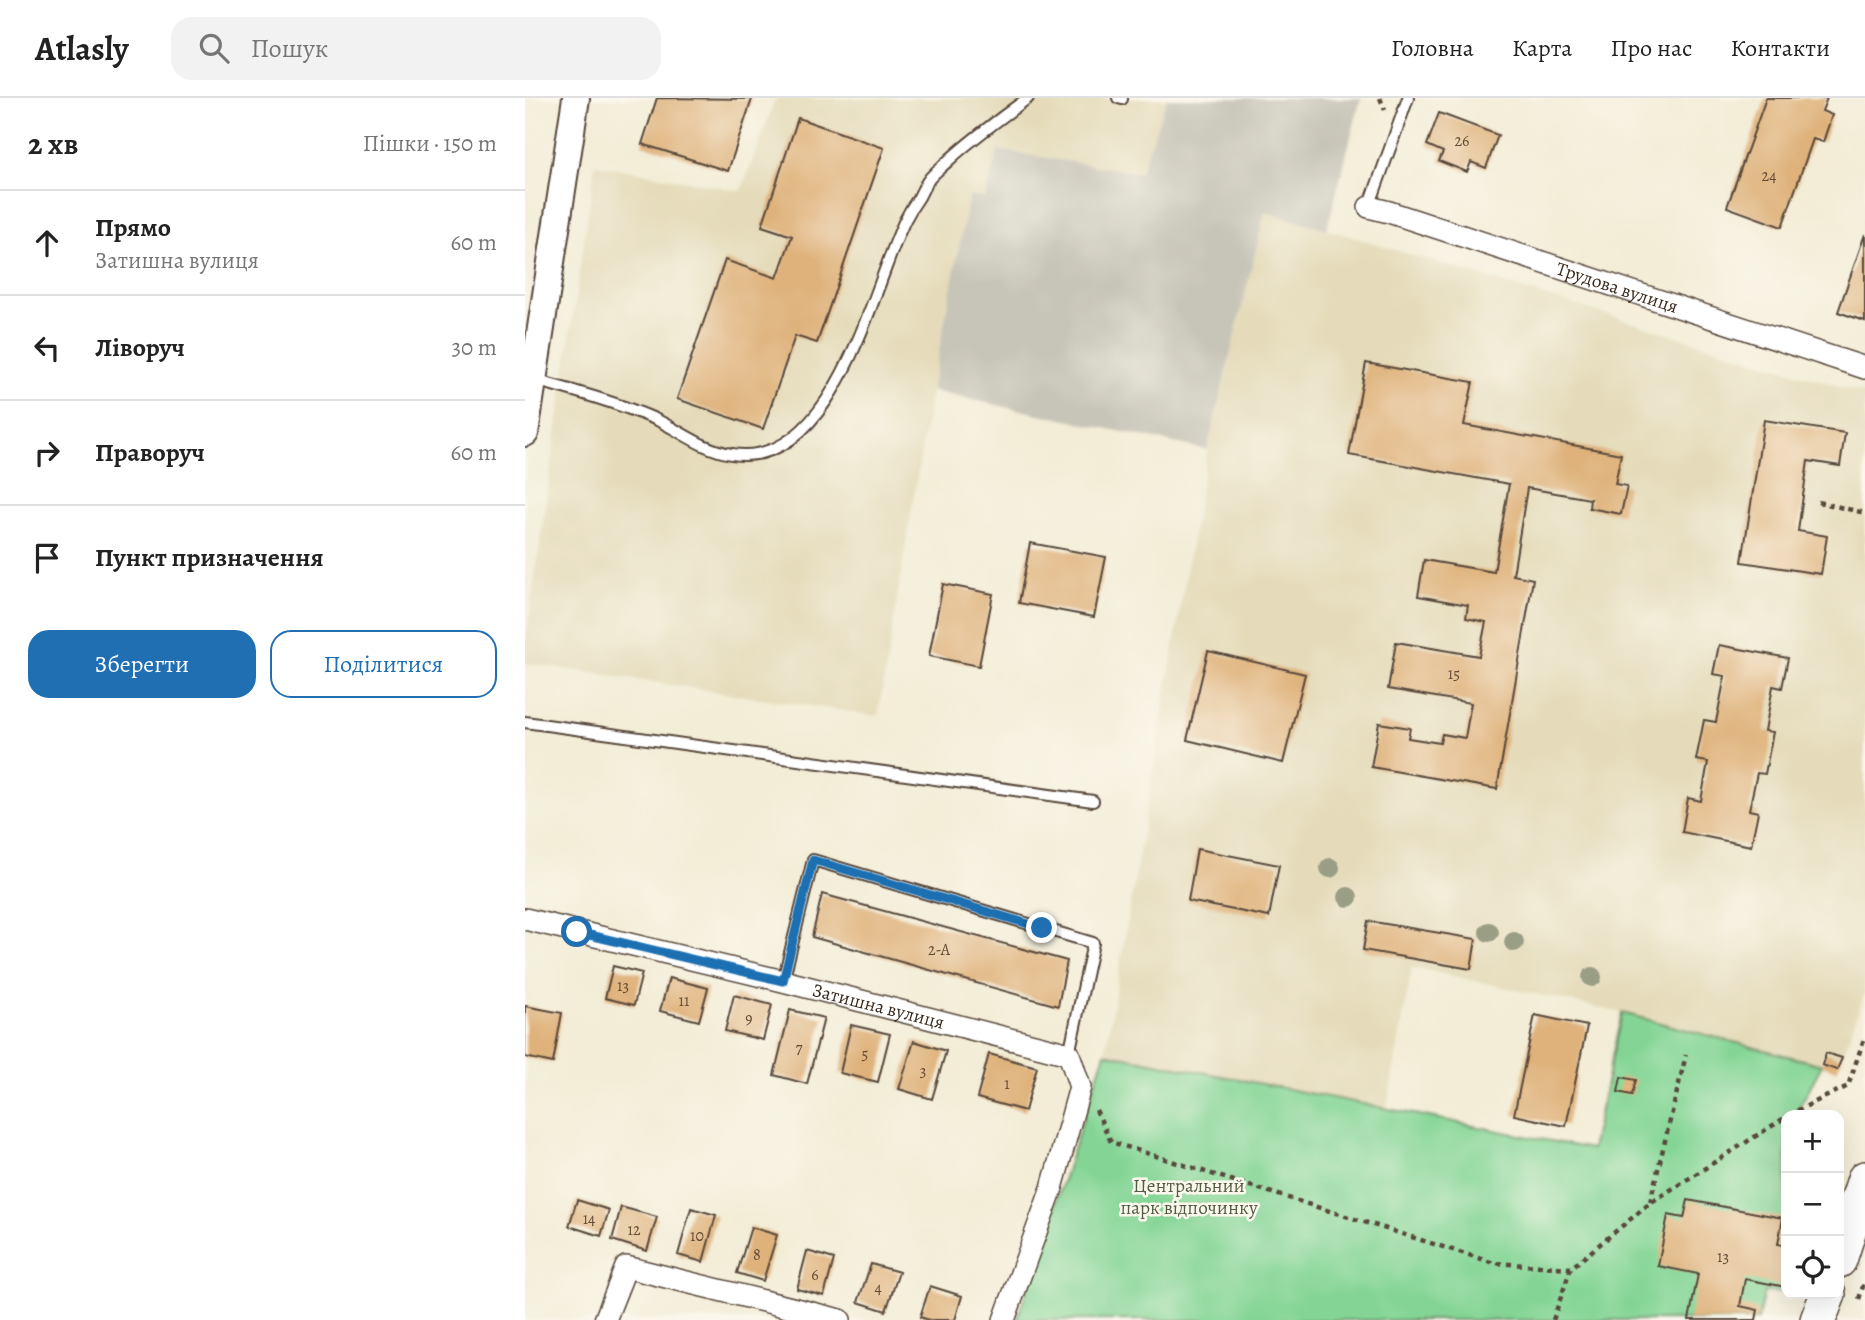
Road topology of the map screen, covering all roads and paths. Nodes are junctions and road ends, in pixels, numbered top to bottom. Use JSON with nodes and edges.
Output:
{"nodes":[{"id":1,"x":576,"y":98,"type":"edge"},
{"id":2,"x":1028,"y":98,"type":"edge"},
{"id":3,"x":1408,"y":98,"type":"edge"},
{"id":4,"x":1369,"y":207,"type":"joint"},
{"id":5,"x":1865,"y":368,"type":"edge"},
{"id":6,"x":533,"y":380,"type":"junction"},
{"id":7,"x":525,"y":433,"type":"edge"},
{"id":8,"x":1818,"y":502,"type":"dead end"},
{"id":9,"x":1865,"y":513,"type":"edge"},
{"id":10,"x":525,"y":722,"type":"edge"},
{"id":11,"x":1093,"y":801,"type":"dead end"},
{"id":12,"x":525,"y":919,"type":"edge"},
{"id":13,"x":783,"y":981,"type":"junction"},
{"id":14,"x":1865,"y":1037,"type":"edge"},
{"id":15,"x":1069,"y":1054,"type":"junction"},
{"id":16,"x":1686,"y":1055,"type":"dead end"},
{"id":17,"x":1093,"y":1104,"type":"dead end"},
{"id":18,"x":1799,"y":1110,"type":"edge"},
{"id":19,"x":1781,"y":1120,"type":"edge"},
{"id":20,"x":1865,"y":1179,"type":"edge"},
{"id":21,"x":1650,"y":1203,"type":"junction"},
{"id":22,"x":1844,"y":1244,"type":"edge"},
{"id":23,"x":1571,"y":1268,"type":"junction"},
{"id":24,"x":1826,"y":1299,"type":"edge"},
{"id":25,"x":605,"y":1320,"type":"edge"},
{"id":26,"x":840,"y":1320,"type":"edge"},
{"id":27,"x":1004,"y":1320,"type":"edge"},
{"id":28,"x":1552,"y":1320,"type":"edge"},
{"id":29,"x":1818,"y":1320,"type":"edge"}],
"edges":[{"from":1,"to":6,"type":"street"},
{"from":2,"to":6,"type":"lane"},
{"from":3,"to":4,"type":"lane"},
{"from":4,"to":5,"type":"street","name":"Трудова вулиця"},
{"from":6,"to":7,"type":"street"},
{"from":8,"to":9,"type":"path"},
{"from":10,"to":11,"type":"lane"},
{"from":12,"to":13,"type":"street","name":"Затишна вулиця"},
{"from":13,"to":15,"type":"street","name":"Затишна вулиця"},
{"from":13,"to":15,"type":"lane"},
{"from":14,"to":18,"type":"path"},
{"from":15,"to":27,"type":"street"},
{"from":16,"to":21,"type":"path"},
{"from":17,"to":23,"type":"path"},
{"from":19,"to":21,"type":"path"},
{"from":20,"to":22,"type":"main road"},
{"from":21,"to":23,"type":"path"},
{"from":23,"to":28,"type":"path"},
{"from":24,"to":29,"type":"main road"},
{"from":25,"to":26,"type":"street"}]}
